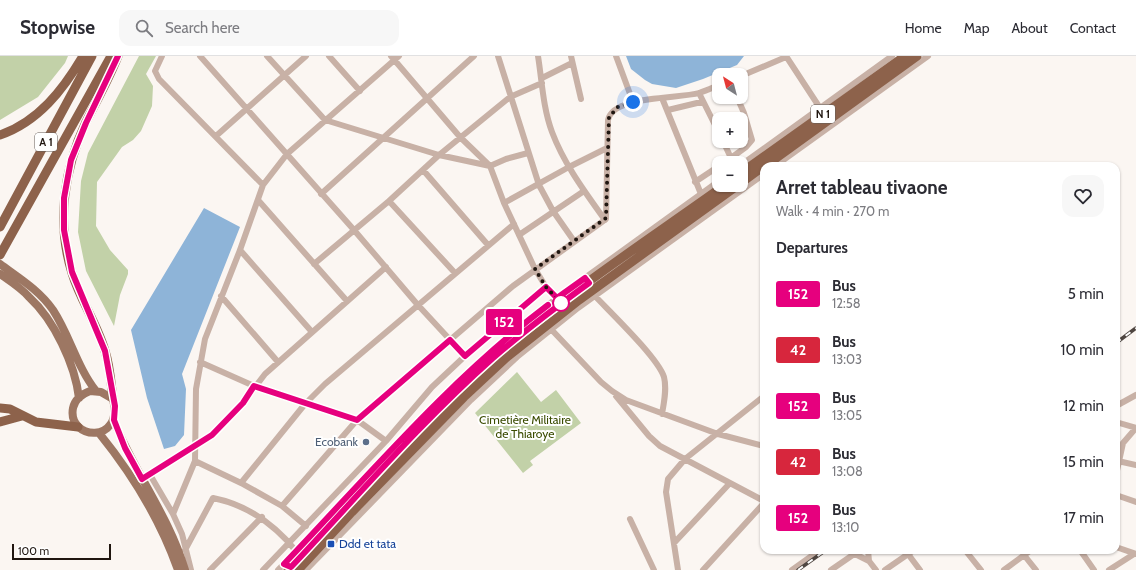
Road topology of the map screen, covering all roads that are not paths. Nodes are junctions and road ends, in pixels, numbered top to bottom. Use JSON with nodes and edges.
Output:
{"nodes":[{"id":1,"x":83,"y":56,"type":"edge"},
{"id":2,"x":92,"y":56,"type":"edge"},
{"id":3,"x":111,"y":56,"type":"edge"},
{"id":4,"x":118,"y":56,"type":"edge"},
{"id":5,"x":162,"y":56,"type":"edge"},
{"id":6,"x":200,"y":56,"type":"edge"},
{"id":7,"x":267,"y":56,"type":"edge"},
{"id":8,"x":306,"y":56,"type":"edge"},
{"id":9,"x":329,"y":56,"type":"edge"},
{"id":10,"x":474,"y":56,"type":"edge"},
{"id":11,"x":498,"y":56,"type":"edge"},
{"id":12,"x":538,"y":56,"type":"edge"},
{"id":13,"x":616,"y":56,"type":"edge"},
{"id":14,"x":892,"y":56,"type":"edge"},
{"id":15,"x":905,"y":56,"type":"edge"},
{"id":16,"x":917,"y":56,"type":"edge"},
{"id":17,"x":928,"y":56,"type":"edge"},
{"id":18,"x":395,"y":57,"type":"edge"},
{"id":19,"x":786,"y":57,"type":"edge"},
{"id":20,"x":571,"y":59,"type":"edge"},
{"id":21,"x":748,"y":73,"type":"edge"},
{"id":22,"x":284,"y":75,"type":"junction"},
{"id":23,"x":542,"y":80,"type":"junction"},
{"id":24,"x":712,"y":88,"type":"edge"},
{"id":25,"x":360,"y":91,"type":"junction"},
{"id":26,"x":699,"y":93,"type":"junction"},
{"id":27,"x":426,"y":97,"type":"junction"},
{"id":28,"x":510,"y":97,"type":"junction"},
{"id":29,"x":662,"y":98,"type":"junction"},
{"id":30,"x":581,"y":99,"type":"dead end"},
{"id":31,"x":837,"y":100,"type":"junction"},
{"id":32,"x":633,"y":102,"type":"junction"},
{"id":33,"x":704,"y":103,"type":"junction"},
{"id":34,"x":740,"y":104,"type":"edge"},
{"id":35,"x":820,"y":108,"type":"junction"},
{"id":36,"x":246,"y":109,"type":"junction"},
{"id":37,"x":668,"y":110,"type":"junction"},
{"id":38,"x":712,"y":119,"type":"edge"},
{"id":39,"x":325,"y":120,"type":"junction"},
{"id":40,"x":0,"y":135,"type":"edge"},
{"id":41,"x":216,"y":136,"type":"junction"},
{"id":42,"x":460,"y":137,"type":"junction"},
{"id":43,"x":384,"y":138,"type":"junction"},
{"id":44,"x":607,"y":148,"type":"junction"},
{"id":45,"x":528,"y":153,"type":"junction"},
{"id":46,"x":287,"y":154,"type":"junction"},
{"id":47,"x":439,"y":155,"type":"junction"},
{"id":48,"x":734,"y":156,"type":"edge"},
{"id":49,"x":748,"y":160,"type":"edge"},
{"id":50,"x":770,"y":162,"type":"edge"},
{"id":51,"x":781,"y":162,"type":"edge"},
{"id":52,"x":490,"y":166,"type":"junction"},
{"id":53,"x":569,"y":166,"type":"junction"},
{"id":54,"x":748,"y":168,"type":"edge"},
{"id":55,"x":760,"y":169,"type":"edge"},
{"id":56,"x":423,"y":170,"type":"junction"},
{"id":57,"x":712,"y":171,"type":"edge"},
{"id":58,"x":760,"y":177,"type":"edge"},
{"id":59,"x":748,"y":178,"type":"edge"},
{"id":60,"x":695,"y":182,"type":"junction"},
{"id":61,"x":263,"y":185,"type":"junction"},
{"id":62,"x":539,"y":185,"type":"junction"},
{"id":63,"x":712,"y":186,"type":"edge"},
{"id":64,"x":584,"y":191,"type":"junction"},
{"id":65,"x":715,"y":192,"type":"edge"},
{"id":66,"x":729,"y":192,"type":"edge"},
{"id":67,"x":321,"y":194,"type":"junction"},
{"id":68,"x":701,"y":194,"type":"junction"},
{"id":69,"x":258,"y":200,"type":"junction"},
{"id":70,"x":389,"y":201,"type":"junction"},
{"id":71,"x":504,"y":203,"type":"junction"},
{"id":72,"x":553,"y":211,"type":"junction"},
{"id":73,"x":605,"y":220,"type":"junction"},
{"id":74,"x":514,"y":224,"type":"junction"},
{"id":75,"x":0,"y":228,"type":"edge"},
{"id":76,"x":354,"y":230,"type":"junction"},
{"id":77,"x":519,"y":235,"type":"junction"},
{"id":78,"x":574,"y":241,"type":"junction"},
{"id":79,"x":488,"y":245,"type":"junction"},
{"id":80,"x":240,"y":250,"type":"junction"},
{"id":81,"x":0,"y":255,"type":"edge"},
{"id":82,"x":0,"y":264,"type":"edge"},
{"id":83,"x":314,"y":264,"type":"junction"},
{"id":84,"x":386,"y":267,"type":"junction"},
{"id":85,"x":535,"y":269,"type":"junction"},
{"id":86,"x":3,"y":273,"type":"edge"},
{"id":87,"x":455,"y":273,"type":"junction"},
{"id":88,"x":587,"y":280,"type":"junction"},
{"id":89,"x":546,"y":287,"type":"junction"},
{"id":90,"x":221,"y":296,"type":"junction"},
{"id":91,"x":595,"y":296,"type":"junction"},
{"id":92,"x":557,"y":298,"type":"junction"},
{"id":93,"x":347,"y":301,"type":"junction"},
{"id":94,"x":417,"y":304,"type":"junction"},
{"id":95,"x":549,"y":327,"type":"junction"},
{"id":96,"x":312,"y":332,"type":"junction"},
{"id":97,"x":450,"y":340,"type":"junction"},
{"id":98,"x":465,"y":356,"type":"junction"},
{"id":99,"x":200,"y":362,"type":"junction"},
{"id":100,"x":278,"y":362,"type":"junction"},
{"id":101,"x":254,"y":386,"type":"junction"},
{"id":102,"x":96,"y":391,"type":"junction"},
{"id":103,"x":612,"y":392,"type":"junction"},
{"id":104,"x":1136,"y":395,"type":"edge"},
{"id":105,"x":79,"y":398,"type":"junction"},
{"id":106,"x":113,"y":399,"type":"junction"},
{"id":107,"x":760,"y":399,"type":"edge"},
{"id":108,"x":305,"y":404,"type":"junction"},
{"id":109,"x":1120,"y":404,"type":"edge"},
{"id":110,"x":0,"y":408,"type":"edge"},
{"id":111,"x":0,"y":413,"type":"edge"},
{"id":112,"x":662,"y":414,"type":"junction"},
{"id":113,"x":22,"y":416,"type":"junction"},
{"id":114,"x":0,"y":418,"type":"edge"},
{"id":115,"x":114,"y":420,"type":"junction"},
{"id":116,"x":357,"y":420,"type":"junction"},
{"id":117,"x":0,"y":422,"type":"edge"},
{"id":118,"x":1120,"y":423,"type":"edge"},
{"id":119,"x":78,"y":427,"type":"junction"},
{"id":120,"x":99,"y":433,"type":"junction"},
{"id":121,"x":718,"y":434,"type":"junction"},
{"id":122,"x":386,"y":441,"type":"junction"},
{"id":123,"x":760,"y":445,"type":"edge"},
{"id":124,"x":196,"y":446,"type":"junction"},
{"id":125,"x":1120,"y":454,"type":"edge"},
{"id":126,"x":685,"y":459,"type":"junction"},
{"id":127,"x":195,"y":461,"type":"junction"},
{"id":128,"x":1120,"y":461,"type":"edge"},
{"id":129,"x":1136,"y":465,"type":"edge"},
{"id":130,"x":149,"y":473,"type":"junction"},
{"id":131,"x":142,"y":479,"type":"junction"},
{"id":132,"x":241,"y":482,"type":"junction"},
{"id":133,"x":730,"y":483,"type":"junction"},
{"id":134,"x":1120,"y":496,"type":"edge"},
{"id":135,"x":760,"y":500,"type":"edge"},
{"id":136,"x":1136,"y":502,"type":"edge"},
{"id":137,"x":282,"y":506,"type":"junction"},
{"id":138,"x":760,"y":507,"type":"edge"},
{"id":139,"x":758,"y":509,"type":"joint"},
{"id":140,"x":173,"y":514,"type":"junction"},
{"id":141,"x":262,"y":517,"type":"junction"},
{"id":142,"x":630,"y":519,"type":"dead end"},
{"id":143,"x":306,"y":526,"type":"junction"},
{"id":144,"x":289,"y":543,"type":"junction"},
{"id":145,"x":674,"y":543,"type":"junction"},
{"id":146,"x":1120,"y":548,"type":"edge"},
{"id":147,"x":186,"y":550,"type":"junction"},
{"id":148,"x":296,"y":551,"type":"junction"},
{"id":149,"x":814,"y":554,"type":"edge"},
{"id":150,"x":854,"y":554,"type":"edge"},
{"id":151,"x":860,"y":554,"type":"edge"},
{"id":152,"x":868,"y":554,"type":"edge"},
{"id":153,"x":908,"y":554,"type":"joint"},
{"id":154,"x":968,"y":554,"type":"edge"},
{"id":155,"x":1083,"y":554,"type":"edge"},
{"id":156,"x":1135,"y":554,"type":"edge"},
{"id":157,"x":1024,"y":555,"type":"joint"},
{"id":158,"x":869,"y":561,"type":"junction"},
{"id":159,"x":288,"y":568,"type":"edge"},
{"id":160,"x":178,"y":570,"type":"edge"},
{"id":161,"x":185,"y":570,"type":"edge"},
{"id":162,"x":191,"y":570,"type":"edge"},
{"id":163,"x":210,"y":570,"type":"edge"},
{"id":164,"x":264,"y":570,"type":"edge"},
{"id":165,"x":306,"y":570,"type":"edge"},
{"id":166,"x":654,"y":570,"type":"edge"},
{"id":167,"x":678,"y":570,"type":"edge"},
{"id":168,"x":702,"y":570,"type":"edge"},
{"id":169,"x":792,"y":570,"type":"edge"},
{"id":170,"x":831,"y":570,"type":"edge"},
{"id":171,"x":876,"y":570,"type":"edge"},
{"id":172,"x":885,"y":570,"type":"edge"},
{"id":173,"x":920,"y":570,"type":"edge"},
{"id":174,"x":981,"y":570,"type":"edge"},
{"id":175,"x":1004,"y":570,"type":"edge"},
{"id":176,"x":1036,"y":570,"type":"edge"},
{"id":177,"x":1094,"y":570,"type":"edge"},
{"id":178,"x":1109,"y":570,"type":"edge"}],
"edges":[{"from":1,"to":40,"type":"highway"},
{"from":2,"to":75,"type":"highway","number":"A 1"},
{"from":3,"to":81,"type":"highway","number":"A 1"},
{"from":4,"to":106,"type":"highway"},
{"from":5,"to":41,"type":"street"},
{"from":6,"to":36,"type":"street"},
{"from":7,"to":22,"type":"street"},
{"from":8,"to":22,"type":"street"},
{"from":9,"to":25,"type":"street"},
{"from":10,"to":27,"type":"street"},
{"from":11,"to":28,"type":"street"},
{"from":12,"to":23,"type":"street"},
{"from":13,"to":32,"type":"street"},
{"from":14,"to":31,"type":"street"},
{"from":15,"to":31,"type":"highway","number":"N 1"},
{"from":16,"to":50,"type":"highway","number":"N 1"},
{"from":17,"to":51,"type":"street"},
{"from":18,"to":25,"type":"street"},
{"from":18,"to":27,"type":"street"},
{"from":19,"to":21,"type":"street"},
{"from":19,"to":35,"type":"street"},
{"from":20,"to":23,"type":"street"},
{"from":20,"to":30,"type":"street"},
{"from":22,"to":36,"type":"street"},
{"from":22,"to":39,"type":"street"},
{"from":23,"to":28,"type":"street"},
{"from":23,"to":53,"type":"street"},
{"from":24,"to":26,"type":"street"},
{"from":25,"to":39,"type":"street"},
{"from":26,"to":29,"type":"street"},
{"from":26,"to":33,"type":"street"},
{"from":27,"to":42,"type":"street"},
{"from":27,"to":43,"type":"street"},
{"from":28,"to":42,"type":"street"},
{"from":28,"to":45,"type":"street"},
{"from":29,"to":32,"type":"street"},
{"from":29,"to":37,"type":"street"},
{"from":31,"to":35,"type":"street"},
{"from":31,"to":54,"type":"highway","number":"N 1"},
{"from":32,"to":44,"type":"street"},
{"from":33,"to":37,"type":"street"},
{"from":33,"to":38,"type":"street"},
{"from":34,"to":48,"type":"street"},
{"from":35,"to":49,"type":"street"},
{"from":36,"to":41,"type":"street"},
{"from":36,"to":46,"type":"street"},
{"from":37,"to":60,"type":"street"},
{"from":39,"to":43,"type":"street"},
{"from":39,"to":46,"type":"street"},
{"from":41,"to":61,"type":"street"},
{"from":42,"to":47,"type":"street"},
{"from":42,"to":52,"type":"street"},
{"from":43,"to":47,"type":"street"},
{"from":43,"to":67,"type":"street"},
{"from":44,"to":53,"type":"street"},
{"from":44,"to":73,"type":"street"},
{"from":45,"to":52,"type":"street"},
{"from":45,"to":62,"type":"street"},
{"from":46,"to":61,"type":"street"},
{"from":46,"to":67,"type":"street"},
{"from":47,"to":52,"type":"street"},
{"from":47,"to":56,"type":"street"},
{"from":52,"to":71,"type":"street"},
{"from":53,"to":62,"type":"street"},
{"from":53,"to":64,"type":"street"},
{"from":55,"to":59,"type":"highway","number":"N 1"},
{"from":56,"to":70,"type":"street"},
{"from":56,"to":79,"type":"street"},
{"from":57,"to":60,"type":"street"},
{"from":58,"to":91,"type":"street"},
{"from":60,"to":68,"type":"street"},
{"from":61,"to":69,"type":"street"},
{"from":62,"to":71,"type":"street"},
{"from":62,"to":72,"type":"street"},
{"from":63,"to":68,"type":"street"},
{"from":64,"to":72,"type":"street"},
{"from":64,"to":73,"type":"street"},
{"from":65,"to":88,"type":"highway"},
{"from":66,"to":95,"type":"highway"},
{"from":67,"to":76,"type":"street"},
{"from":68,"to":88,"type":"street"},
{"from":69,"to":80,"type":"street"},
{"from":69,"to":83,"type":"street"},
{"from":70,"to":76,"type":"street"},
{"from":70,"to":87,"type":"street"},
{"from":71,"to":74,"type":"street"},
{"from":72,"to":77,"type":"street"},
{"from":72,"to":78,"type":"street"},
{"from":73,"to":78,"type":"street"},
{"from":74,"to":77,"type":"street"},
{"from":74,"to":79,"type":"street"},
{"from":76,"to":83,"type":"street"},
{"from":76,"to":84,"type":"street"},
{"from":77,"to":85,"type":"street"},
{"from":78,"to":85,"type":"street"},
{"from":79,"to":87,"type":"street"},
{"from":80,"to":90,"type":"street"},
{"from":80,"to":96,"type":"street"},
{"from":82,"to":86,"type":"main road"},
{"from":83,"to":93,"type":"street"},
{"from":84,"to":93,"type":"street"},
{"from":84,"to":94,"type":"street"},
{"from":85,"to":89,"type":"street"},
{"from":85,"to":97,"type":"street"},
{"from":86,"to":102,"type":"main road"},
{"from":86,"to":105,"type":"main road"},
{"from":87,"to":94,"type":"street"},
{"from":88,"to":92,"type":"street"},
{"from":88,"to":159,"type":"highway"},
{"from":89,"to":92,"type":"street"},
{"from":89,"to":98,"type":"street"},
{"from":90,"to":99,"type":"street"},
{"from":90,"to":100,"type":"street"},
{"from":91,"to":95,"type":"street"},
{"from":91,"to":112,"type":"street"},
{"from":92,"to":148,"type":"street"},
{"from":93,"to":96,"type":"street"},
{"from":94,"to":97,"type":"street"},
{"from":94,"to":108,"type":"street"},
{"from":95,"to":103,"type":"street"},
{"from":95,"to":159,"type":"highway"},
{"from":95,"to":165,"type":"street"},
{"from":96,"to":100,"type":"street"},
{"from":97,"to":98,"type":"street"},
{"from":97,"to":116,"type":"street"},
{"from":98,"to":122,"type":"street"},
{"from":99,"to":101,"type":"street"},
{"from":99,"to":124,"type":"street"},
{"from":100,"to":101,"type":"street"},
{"from":101,"to":108,"type":"street"},
{"from":101,"to":124,"type":"street"},
{"from":102,"to":105,"type":"main road"},
{"from":102,"to":106,"type":"main road"},
{"from":103,"to":112,"type":"street"},
{"from":103,"to":126,"type":"street"},
{"from":104,"to":109,"type":"street"},
{"from":105,"to":119,"type":"main road"},
{"from":106,"to":115,"type":"main road"},
{"from":107,"to":121,"type":"street"},
{"from":108,"to":116,"type":"street"},
{"from":108,"to":132,"type":"street"},
{"from":110,"to":113,"type":"highway"},
{"from":111,"to":113,"type":"highway"},
{"from":112,"to":121,"type":"street"},
{"from":113,"to":114,"type":"highway"},
{"from":113,"to":117,"type":"highway"},
{"from":113,"to":119,"type":"highway"},
{"from":115,"to":120,"type":"main road"},
{"from":115,"to":131,"type":"main road"},
{"from":116,"to":122,"type":"street"},
{"from":116,"to":137,"type":"street"},
{"from":118,"to":125,"type":"street"},
{"from":119,"to":120,"type":"main road"},
{"from":120,"to":160,"type":"main road"},
{"from":121,"to":123,"type":"street"},
{"from":121,"to":126,"type":"street"},
{"from":122,"to":143,"type":"street"},
{"from":124,"to":127,"type":"street"},
{"from":124,"to":130,"type":"street"},
{"from":126,"to":133,"type":"street"},
{"from":126,"to":145,"type":"street"},
{"from":127,"to":132,"type":"street"},
{"from":127,"to":140,"type":"street"},
{"from":128,"to":129,"type":"street"},
{"from":130,"to":131,"type":"street"},
{"from":130,"to":140,"type":"street"},
{"from":131,"to":161,"type":"main road"},
{"from":132,"to":137,"type":"street"},
{"from":133,"to":135,"type":"street"},
{"from":133,"to":145,"type":"street"},
{"from":134,"to":136,"type":"street"},
{"from":137,"to":143,"type":"street"},
{"from":138,"to":139,"type":"street"},
{"from":139,"to":168,"type":"street"},
{"from":140,"to":147,"type":"street"},
{"from":141,"to":144,"type":"street"},
{"from":141,"to":147,"type":"street"},
{"from":141,"to":163,"type":"street"},
{"from":142,"to":166,"type":"street"},
{"from":143,"to":144,"type":"street"},
{"from":144,"to":148,"type":"street"},
{"from":144,"to":164,"type":"street"},
{"from":145,"to":167,"type":"street"},
{"from":146,"to":156,"type":"street"},
{"from":147,"to":162,"type":"street"},
{"from":148,"to":159,"type":"street"},
{"from":149,"to":169,"type":"street"},
{"from":150,"to":170,"type":"street"},
{"from":151,"to":158,"type":"street"},
{"from":152,"to":158,"type":"street"},
{"from":153,"to":172,"type":"street"},
{"from":153,"to":173,"type":"street"},
{"from":154,"to":174,"type":"street"},
{"from":155,"to":177,"type":"street"},
{"from":156,"to":178,"type":"street"},
{"from":157,"to":175,"type":"street"},
{"from":157,"to":176,"type":"street"},
{"from":158,"to":171,"type":"street"}]}
